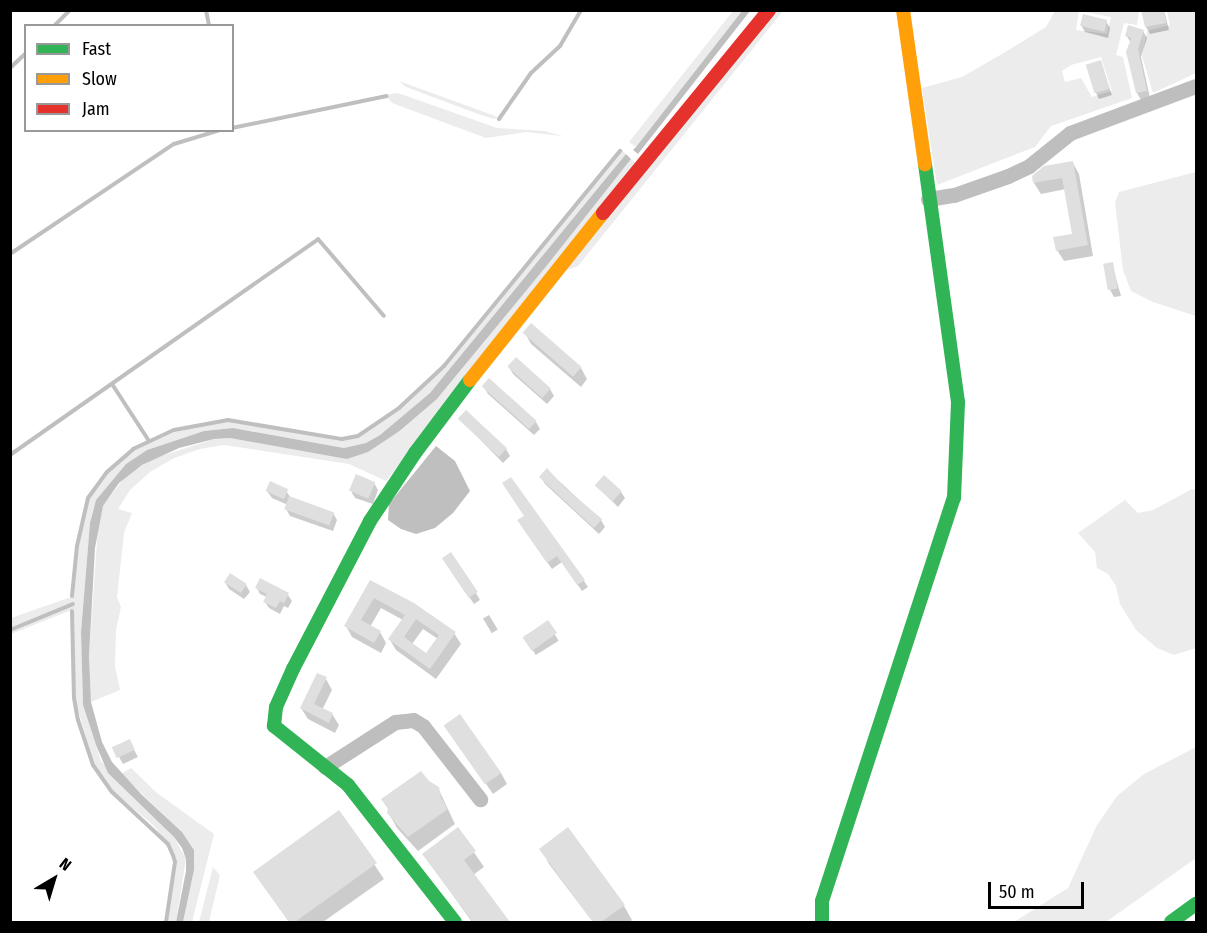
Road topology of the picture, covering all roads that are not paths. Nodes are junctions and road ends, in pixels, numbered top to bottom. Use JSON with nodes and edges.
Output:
{"nodes":[{"id":1,"x":769,"y":10,"type":"edge"},
{"id":2,"x":903,"y":10,"type":"edge"},
{"id":3,"x":1197,"y":86,"type":"edge"},
{"id":4,"x":928,"y":199,"type":"junction"},
{"id":5,"x":325,"y":766,"type":"junction"},
{"id":6,"x":480,"y":799,"type":"dead end"},
{"id":7,"x":1197,"y":904,"type":"edge"},
{"id":8,"x":455,"y":922,"type":"edge"},
{"id":9,"x":822,"y":922,"type":"edge"},
{"id":10,"x":1171,"y":922,"type":"edge"}],
"edges":[{"from":1,"to":5,"type":"main road"},
{"from":2,"to":4,"type":"main road"},
{"from":3,"to":4,"type":"street"},
{"from":4,"to":9,"type":"main road"},
{"from":5,"to":6,"type":"street"},
{"from":5,"to":8,"type":"main road"},
{"from":7,"to":10,"type":"main road"}]}
